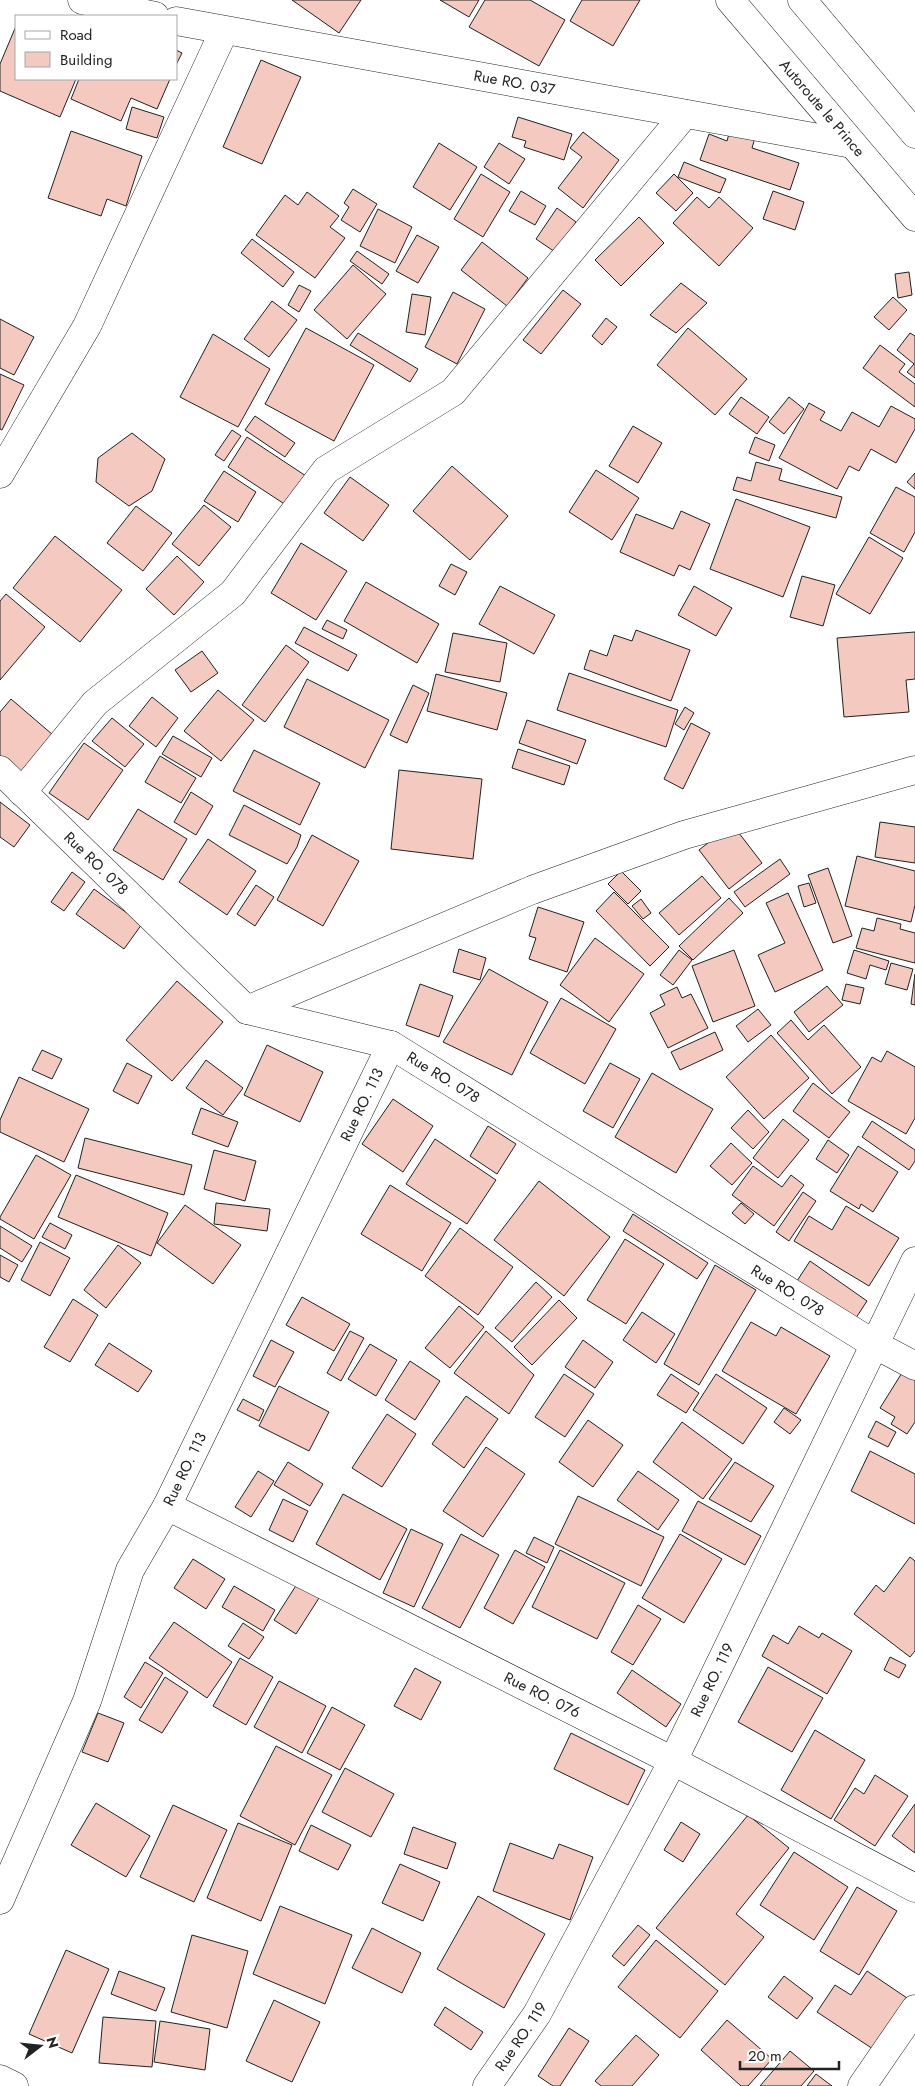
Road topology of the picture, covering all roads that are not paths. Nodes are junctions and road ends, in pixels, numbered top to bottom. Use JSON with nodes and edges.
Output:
{"nodes":[{"id":1,"x":82,"y":0,"type":"edge"},
{"id":2,"x":730,"y":0,"type":"edge"},
{"id":3,"x":802,"y":0,"type":"edge"},
{"id":4,"x":183,"y":14,"type":"edge"},
{"id":5,"x":150,"y":15,"type":"edge"},
{"id":6,"x":224,"y":31,"type":"junction"},
{"id":7,"x":685,"y":114,"type":"junction"},
{"id":8,"x":915,"y":134,"type":"edge"},
{"id":9,"x":852,"y":144,"type":"junction"},
{"id":10,"x":915,"y":217,"type":"edge"},
{"id":11,"x":0,"y":474,"type":"edge"},
{"id":12,"x":0,"y":770,"type":"edge"},
{"id":13,"x":915,"y":770,"type":"edge"},
{"id":14,"x":22,"y":792,"type":"junction"},
{"id":15,"x":247,"y":1010,"type":"junction"},
{"id":16,"x":390,"y":1045,"type":"junction"},
{"id":17,"x":915,"y":1261,"type":"edge"},
{"id":18,"x":874,"y":1344,"type":"junction"},
{"id":19,"x":915,"y":1366,"type":"edge"},
{"id":20,"x":167,"y":1506,"type":"junction"},
{"id":21,"x":673,"y":1761,"type":"junction"},
{"id":22,"x":915,"y":1888,"type":"edge"},
{"id":23,"x":0,"y":1900,"type":"edge"},
{"id":24,"x":915,"y":2009,"type":"edge"},
{"id":25,"x":0,"y":2079,"type":"edge"},
{"id":26,"x":14,"y":2086,"type":"edge"},
{"id":27,"x":487,"y":2086,"type":"edge"},
{"id":28,"x":862,"y":2086,"type":"edge"}],
"edges":[{"from":1,"to":5,"type":"street"},
{"from":2,"to":9,"type":"street","name":"Autoroute le Prince"},
{"from":3,"to":8,"type":"street"},
{"from":4,"to":6,"type":"street","name":"Rue RO. 037"},
{"from":6,"to":7,"type":"street","name":"Rue RO. 037"},
{"from":6,"to":11,"type":"street"},
{"from":7,"to":9,"type":"street","name":"Rue RO. 037"},
{"from":7,"to":14,"type":"street"},
{"from":9,"to":10,"type":"street","name":"Autoroute le Prince"},
{"from":12,"to":14,"type":"street","name":"Rue RO. 078"},
{"from":13,"to":15,"type":"street"},
{"from":14,"to":15,"type":"street","name":"Rue RO. 078"},
{"from":15,"to":16,"type":"street","name":"Rue RO. 078"},
{"from":16,"to":18,"type":"street","name":"Rue RO. 078"},
{"from":16,"to":20,"type":"street","name":"Rue RO. 113"},
{"from":17,"to":18,"type":"street","name":"Rue RO. 119"},
{"from":18,"to":19,"type":"street","name":"Rue RO. 078"},
{"from":18,"to":21,"type":"street","name":"Rue RO. 119"},
{"from":20,"to":21,"type":"street","name":"Rue RO. 076"},
{"from":20,"to":23,"type":"street","name":"Rue RO. 113"},
{"from":21,"to":22,"type":"street","name":"Rue RO. 076"},
{"from":21,"to":27,"type":"street","name":"Rue RO. 119"},
{"from":24,"to":28,"type":"street"},
{"from":25,"to":26,"type":"street"}]}
